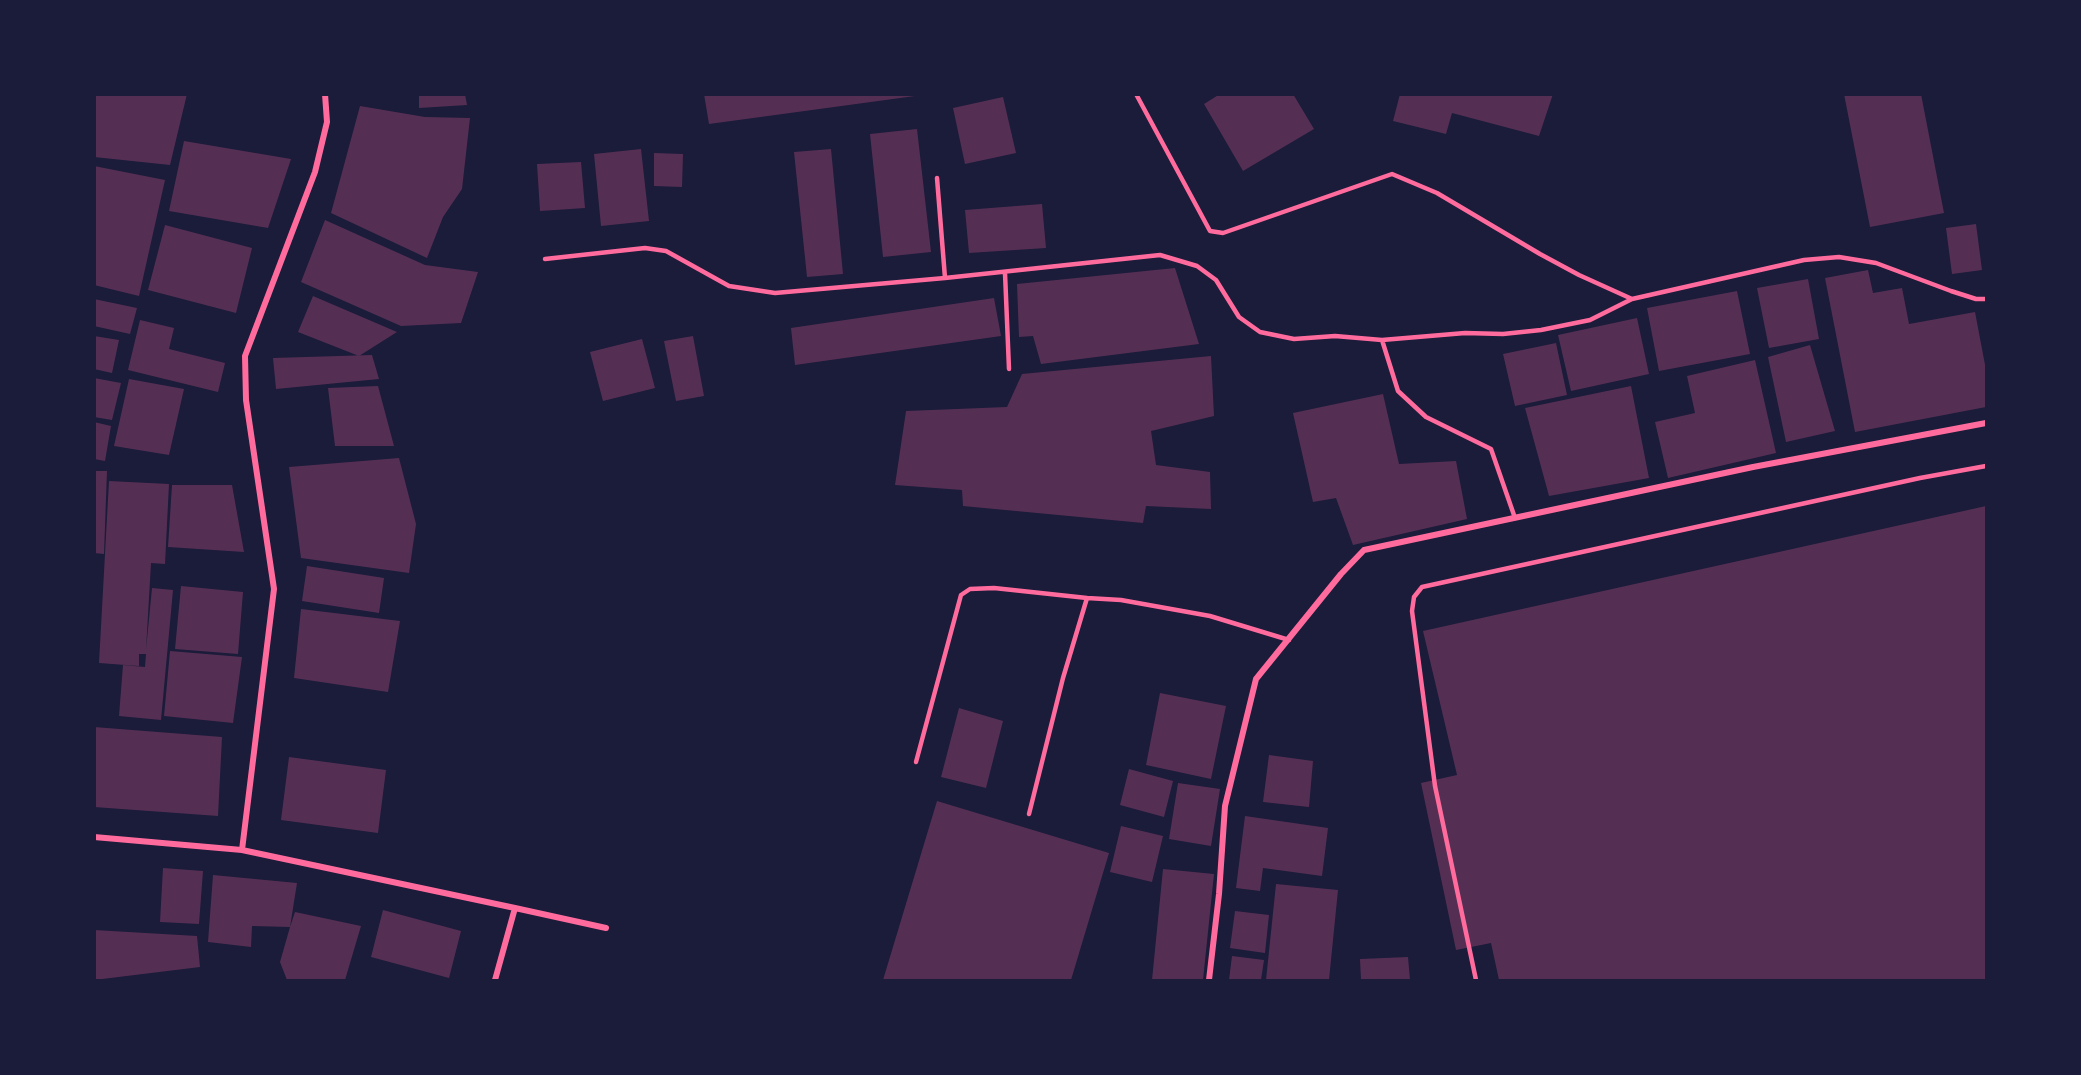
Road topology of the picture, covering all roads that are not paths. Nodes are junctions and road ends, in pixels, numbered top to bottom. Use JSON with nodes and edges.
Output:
{"nodes":[{"id":1,"x":325,"y":94,"type":"edge"},
{"id":2,"x":1136,"y":94,"type":"edge"},
{"id":3,"x":937,"y":178,"type":"dead end"},
{"id":4,"x":545,"y":259,"type":"dead end"},
{"id":5,"x":1005,"y":273,"type":"junction"},
{"id":6,"x":945,"y":278,"type":"junction"},
{"id":7,"x":1632,"y":299,"type":"junction"},
{"id":8,"x":1986,"y":299,"type":"edge"},
{"id":9,"x":1382,"y":340,"type":"junction"},
{"id":10,"x":1009,"y":369,"type":"dead end"},
{"id":11,"x":1986,"y":423,"type":"edge"},
{"id":12,"x":1986,"y":466,"type":"edge"},
{"id":13,"x":1515,"y":518,"type":"junction"},
{"id":14,"x":1087,"y":598,"type":"junction"},
{"id":15,"x":1288,"y":640,"type":"junction"},
{"id":16,"x":916,"y":762,"type":"dead end"},
{"id":17,"x":1029,"y":814,"type":"dead end"},
{"id":18,"x":94,"y":837,"type":"edge"},
{"id":19,"x":242,"y":850,"type":"junction"},
{"id":20,"x":514,"y":908,"type":"junction"},
{"id":21,"x":606,"y":928,"type":"dead end"},
{"id":22,"x":495,"y":981,"type":"edge"},
{"id":23,"x":1209,"y":981,"type":"edge"},
{"id":24,"x":1476,"y":981,"type":"edge"}],
"edges":[{"from":1,"to":19,"type":"street"},
{"from":2,"to":7,"type":"lane"},
{"from":3,"to":6,"type":"lane"},
{"from":4,"to":6,"type":"lane"},
{"from":5,"to":6,"type":"lane"},
{"from":5,"to":9,"type":"lane"},
{"from":5,"to":10,"type":"lane"},
{"from":7,"to":8,"type":"lane"},
{"from":7,"to":9,"type":"lane"},
{"from":9,"to":13,"type":"lane"},
{"from":11,"to":13,"type":"street"},
{"from":12,"to":24,"type":"lane"},
{"from":13,"to":15,"type":"street"},
{"from":14,"to":15,"type":"lane"},
{"from":14,"to":16,"type":"lane"},
{"from":14,"to":17,"type":"lane"},
{"from":15,"to":23,"type":"street"},
{"from":18,"to":19,"type":"street"},
{"from":19,"to":20,"type":"street"},
{"from":20,"to":21,"type":"street"},
{"from":20,"to":22,"type":"street"}]}
